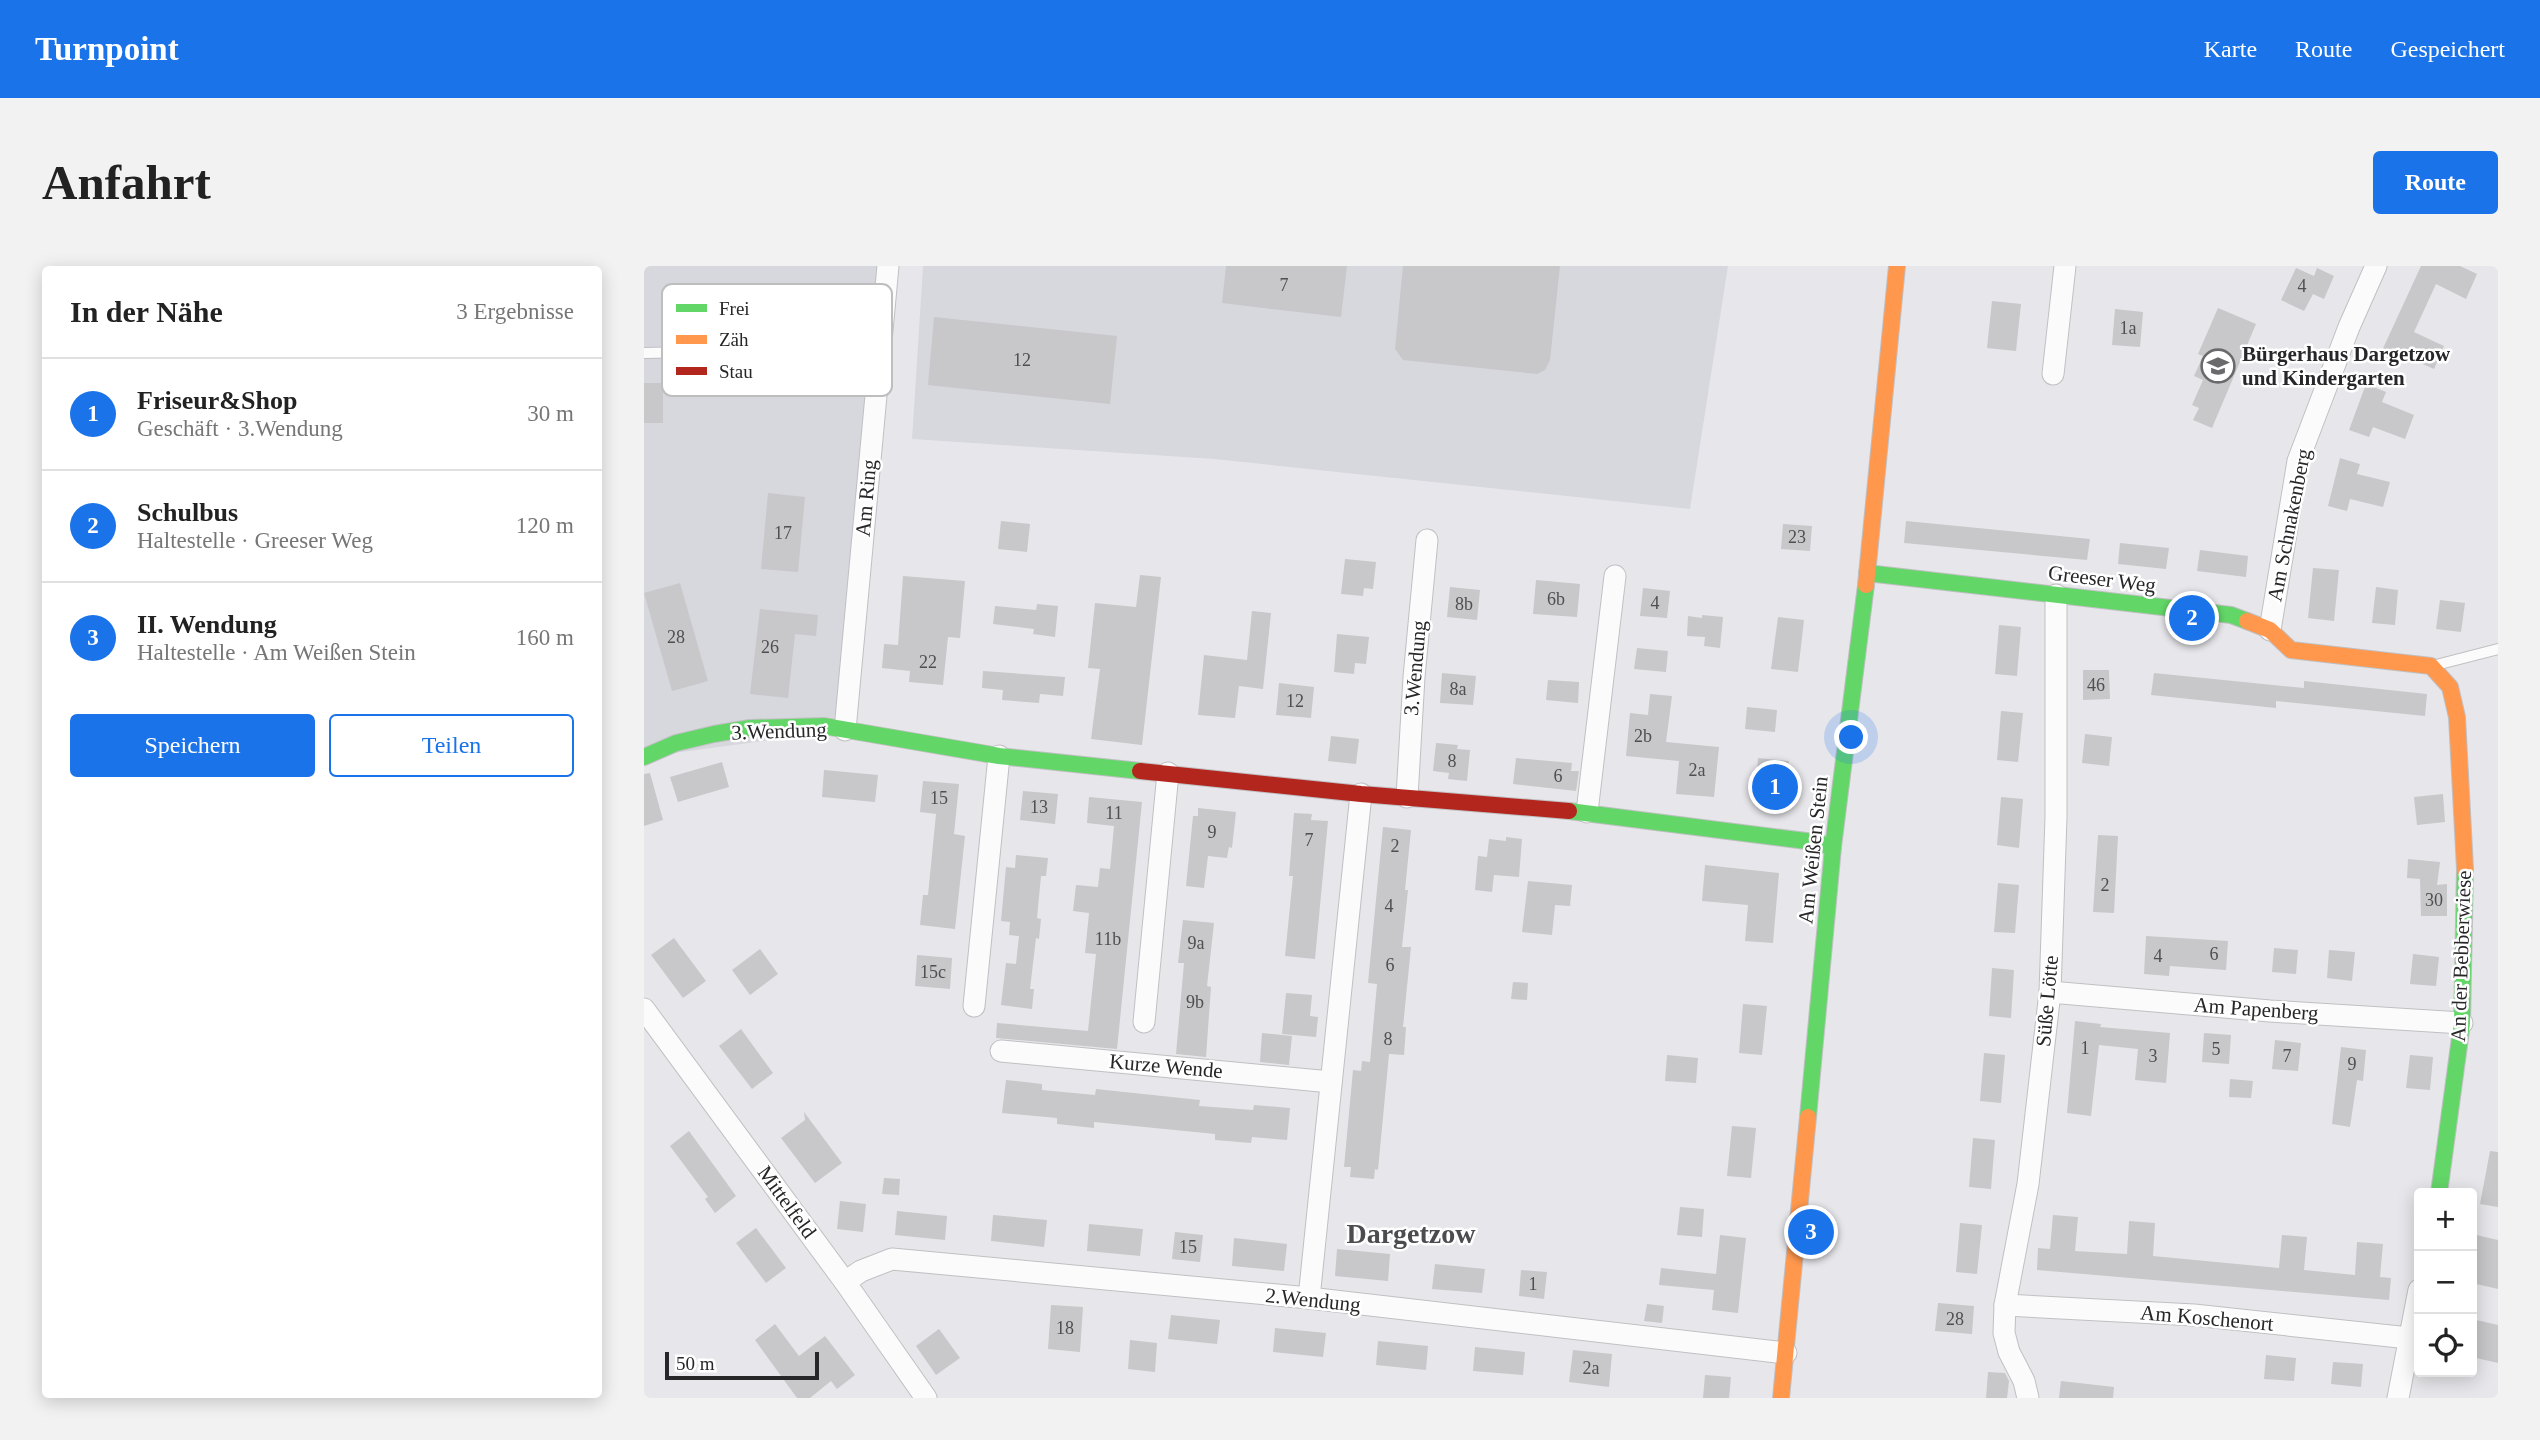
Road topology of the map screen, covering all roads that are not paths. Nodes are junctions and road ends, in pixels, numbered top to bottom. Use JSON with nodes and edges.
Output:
{"nodes":[{"id":1,"x":888,"y":266,"type":"edge"},
{"id":2,"x":1897,"y":266,"type":"edge"},
{"id":3,"x":2066,"y":266,"type":"edge"},
{"id":4,"x":2376,"y":266,"type":"edge"},
{"id":5,"x":886,"y":284,"type":"edge"},
{"id":6,"x":644,"y":353,"type":"edge"},
{"id":7,"x":662,"y":353,"type":"edge"},
{"id":8,"x":2053,"y":374,"type":"dead end"},
{"id":9,"x":876,"y":396,"type":"edge"},
{"id":10,"x":1427,"y":540,"type":"dead end"},
{"id":11,"x":1867,"y":573,"type":"junction"},
{"id":12,"x":1615,"y":576,"type":"dead end"},
{"id":13,"x":2056,"y":595,"type":"junction"},
{"id":14,"x":2270,"y":630,"type":"junction"},
{"id":15,"x":2498,"y":649,"type":"edge"},
{"id":16,"x":2431,"y":666,"type":"junction"},
{"id":17,"x":845,"y":730,"type":"junction"},
{"id":18,"x":644,"y":757,"type":"edge"},
{"id":19,"x":999,"y":757,"type":"junction"},
{"id":20,"x":1168,"y":774,"type":"junction"},
{"id":21,"x":1361,"y":794,"type":"junction"},
{"id":22,"x":1406,"y":797,"type":"junction"},
{"id":23,"x":1587,"y":812,"type":"junction"},
{"id":24,"x":1833,"y":847,"type":"junction"},
{"id":25,"x":2050,"y":992,"type":"junction"},
{"id":26,"x":974,"y":1006,"type":"dead end"},
{"id":27,"x":644,"y":1009,"type":"edge"},
{"id":28,"x":1144,"y":1022,"type":"dead end"},
{"id":29,"x":2462,"y":1023,"type":"junction"},
{"id":30,"x":1001,"y":1051,"type":"dead end"},
{"id":31,"x":1331,"y":1082,"type":"junction"},
{"id":32,"x":2440,"y":1188,"type":"edge"},
{"id":33,"x":845,"y":1282,"type":"junction"},
{"id":34,"x":1308,"y":1298,"type":"junction"},
{"id":35,"x":2005,"y":1305,"type":"junction"},
{"id":36,"x":2414,"y":1314,"type":"edge"},
{"id":37,"x":2409,"y":1338,"type":"junction"},
{"id":38,"x":1786,"y":1353,"type":"junction"},
{"id":39,"x":926,"y":1398,"type":"edge"},
{"id":40,"x":1781,"y":1398,"type":"edge"},
{"id":41,"x":2028,"y":1398,"type":"edge"},
{"id":42,"x":2399,"y":1398,"type":"edge"}],
"edges":[{"from":1,"to":5,"type":"street","name":"Am Ring"},
{"from":2,"to":11,"type":"street","name":"Am Weißen Stein"},
{"from":3,"to":8,"type":"street"},
{"from":4,"to":14,"type":"street","name":"Am Schnakenberg"},
{"from":6,"to":7,"type":"lane"},
{"from":9,"to":17,"type":"street","name":"Am Ring"},
{"from":10,"to":22,"type":"street","name":"3.Wendung"},
{"from":11,"to":13,"type":"street","name":"Greeser Weg"},
{"from":11,"to":24,"type":"street","name":"Am Weißen Stein"},
{"from":12,"to":23,"type":"street"},
{"from":13,"to":14,"type":"street","name":"Greeser Weg"},
{"from":13,"to":25,"type":"street","name":"Süße Lötte"},
{"from":14,"to":16,"type":"street","name":"Greeser Weg"},
{"from":15,"to":16,"type":"lane"},
{"from":16,"to":29,"type":"street","name":"An der Bebberwiese"},
{"from":17,"to":18,"type":"street","name":"3.Wendung"},
{"from":17,"to":19,"type":"street","name":"3.Wendung"},
{"from":19,"to":20,"type":"street","name":"3.Wendung"},
{"from":19,"to":26,"type":"street"},
{"from":20,"to":21,"type":"street","name":"3.Wendung"},
{"from":20,"to":28,"type":"street"},
{"from":21,"to":22,"type":"street","name":"3.Wendung"},
{"from":21,"to":31,"type":"street"},
{"from":22,"to":23,"type":"street","name":"3.Wendung"},
{"from":23,"to":24,"type":"street","name":"3.Wendung"},
{"from":24,"to":38,"type":"street","name":"Am Weißen Stein"},
{"from":25,"to":29,"type":"street","name":"Am Papenberg"},
{"from":25,"to":35,"type":"street","name":"Süße Lötte"},
{"from":27,"to":33,"type":"street","name":"Mittelfeld"},
{"from":29,"to":32,"type":"street","name":"An der Bebberwiese"},
{"from":30,"to":31,"type":"street","name":"Kurze Wende"},
{"from":31,"to":34,"type":"street"},
{"from":33,"to":34,"type":"street","name":"2.Wendung"},
{"from":33,"to":39,"type":"street","name":"Mittelfeld"},
{"from":34,"to":38,"type":"street","name":"2.Wendung"},
{"from":35,"to":37,"type":"street","name":"Am Koschenort"},
{"from":35,"to":41,"type":"street","name":"Süße Lötte"},
{"from":36,"to":37,"type":"street"},
{"from":37,"to":42,"type":"street"},
{"from":38,"to":40,"type":"street","name":"Am Weißen Stein"}]}
